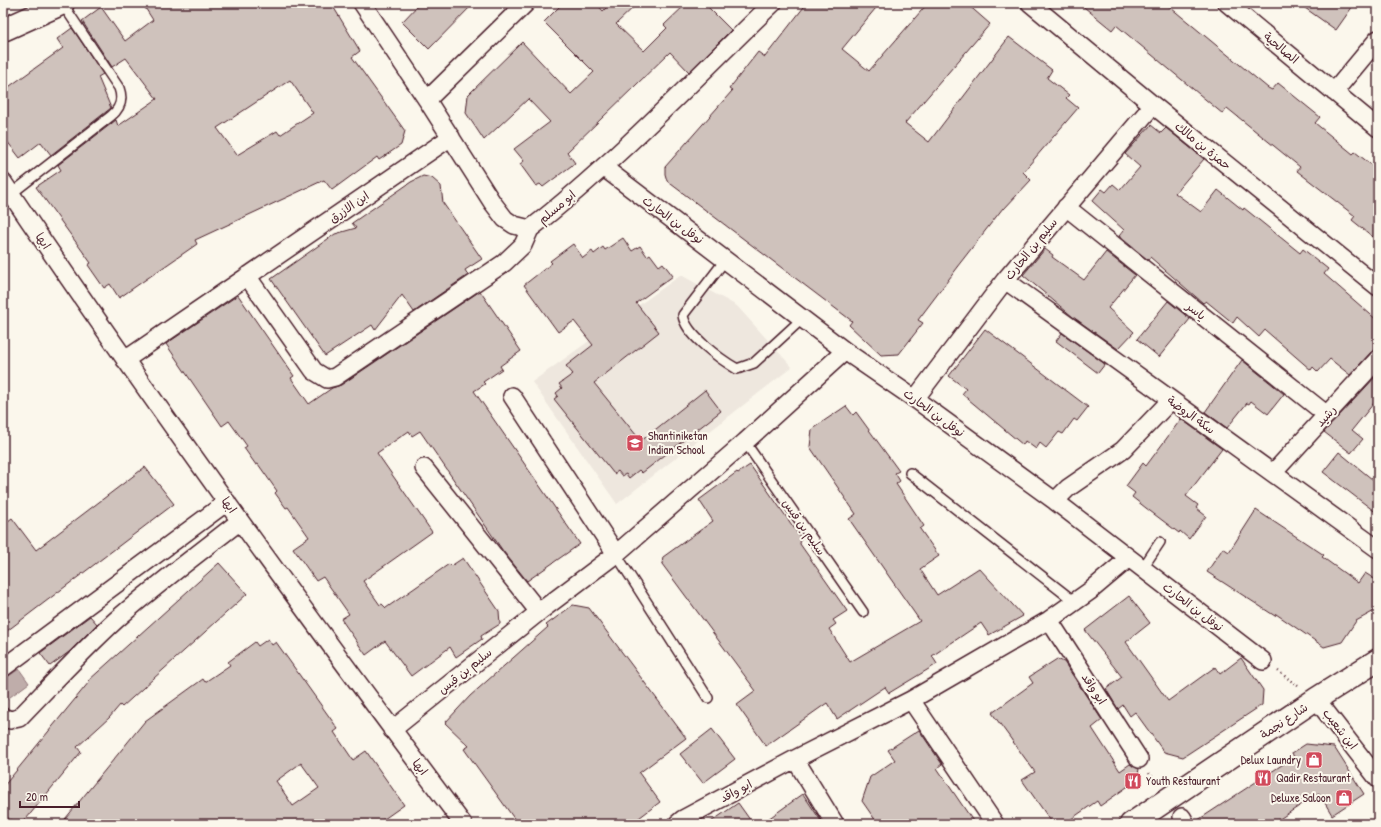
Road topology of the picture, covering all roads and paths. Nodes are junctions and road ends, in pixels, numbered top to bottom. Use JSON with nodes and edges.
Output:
{"nodes":[{"id":1,"x":62,"y":3,"type":"edge"},
{"id":2,"x":362,"y":3,"type":"edge"},
{"id":3,"x":526,"y":3,"type":"edge"},
{"id":4,"x":773,"y":3,"type":"edge"},
{"id":5,"x":1030,"y":3,"type":"edge"},
{"id":6,"x":1227,"y":3,"type":"edge"},
{"id":7,"x":3,"y":30,"type":"edge"},
{"id":8,"x":1378,"y":39,"type":"edge"},
{"id":9,"x":1334,"y":92,"type":"junction"},
{"id":10,"x":427,"y":100,"type":"junction"},
{"id":11,"x":1153,"y":105,"type":"junction"},
{"id":12,"x":1378,"y":128,"type":"edge"},
{"id":13,"x":451,"y":137,"type":"junction"},
{"id":14,"x":603,"y":167,"type":"junction"},
{"id":15,"x":6,"y":192,"type":"edge"},
{"id":16,"x":1066,"y":207,"type":"junction"},
{"id":17,"x":530,"y":229,"type":"junction"},
{"id":18,"x":726,"y":259,"type":"junction"},
{"id":19,"x":247,"y":276,"type":"junction"},
{"id":20,"x":1005,"y":280,"type":"junction"},
{"id":21,"x":1378,"y":287,"type":"edge"},
{"id":22,"x":803,"y":318,"type":"junction"},
{"id":23,"x":844,"y":351,"type":"junction"},
{"id":24,"x":1378,"y":359,"type":"edge"},
{"id":25,"x":125,"y":360,"type":"junction"},
{"id":26,"x":512,"y":396,"type":"dead end"},
{"id":27,"x":915,"y":399,"type":"junction"},
{"id":28,"x":1171,"y":400,"type":"junction"},
{"id":29,"x":1327,"y":415,"type":"junction"},
{"id":30,"x":745,"y":442,"type":"junction"},
{"id":31,"x":424,"y":468,"type":"dead end"},
{"id":32,"x":910,"y":473,"type":"dead end"},
{"id":33,"x":1273,"y":473,"type":"junction"},
{"id":34,"x":227,"y":502,"type":"junction"},
{"id":35,"x":1055,"y":502,"type":"junction"},
{"id":36,"x":240,"y":521,"type":"junction"},
{"id":37,"x":1160,"y":542,"type":"dead end"},
{"id":38,"x":166,"y":547,"type":"junction"},
{"id":39,"x":1378,"y":549,"type":"edge"},
{"id":40,"x":616,"y":554,"type":"junction"},
{"id":41,"x":1128,"y":559,"type":"junction"},
{"id":42,"x":181,"y":567,"type":"junction"},
{"id":43,"x":1142,"y":569,"type":"junction"},
{"id":44,"x":1075,"y":602,"type":"junction"},
{"id":45,"x":539,"y":612,"type":"junction"},
{"id":46,"x":863,"y":612,"type":"dead end"},
{"id":47,"x":1049,"y":620,"type":"junction"},
{"id":48,"x":1378,"y":660,"type":"edge"},
{"id":49,"x":1263,"y":661,"type":"joint"},
{"id":50,"x":3,"y":668,"type":"edge"},
{"id":51,"x":708,"y":698,"type":"dead end"},
{"id":52,"x":1316,"y":699,"type":"junction"},
{"id":53,"x":911,"y":700,"type":"junction"},
{"id":54,"x":3,"y":717,"type":"edge"},
{"id":55,"x":392,"y":730,"type":"junction"},
{"id":56,"x":795,"y":758,"type":"junction"},
{"id":57,"x":1139,"y":759,"type":"dead end"},
{"id":58,"x":1376,"y":772,"type":"edge"},
{"id":59,"x":462,"y":824,"type":"edge"},
{"id":60,"x":677,"y":824,"type":"edge"},
{"id":61,"x":835,"y":824,"type":"edge"},
{"id":62,"x":995,"y":824,"type":"edge"},
{"id":63,"x":1131,"y":824,"type":"edge"}],
"edges":[{"from":1,"to":7,"type":"main road"},
{"from":1,"to":15,"type":"lane"},
{"from":2,"to":10,"type":"street","name":"ابو مسلم"},
{"from":3,"to":10,"type":"street"},
{"from":4,"to":14,"type":"street","name":"ابو مسلم"},
{"from":5,"to":11,"type":"street","name":"حمزة بن مالك"},
{"from":6,"to":9,"type":"street","name":"الصالحية"},
{"from":8,"to":9,"type":"street"},
{"from":9,"to":12,"type":"street","name":"الصالحية"},
{"from":10,"to":13,"type":"street","name":"ابو مسلم"},
{"from":11,"to":16,"type":"street","name":"سليم بن الحارث"},
{"from":11,"to":21,"type":"street","name":"حمزة بن مالك"},
{"from":13,"to":17,"type":"street","name":"ابو مسلم"},
{"from":13,"to":19,"type":"street","name":"ابن الازرق"},
{"from":14,"to":17,"type":"street","name":"ابو مسلم"},
{"from":14,"to":18,"type":"street","name":"نوفل بن الحارث"},
{"from":15,"to":25,"type":"street","name":"ابها"},
{"from":16,"to":20,"type":"street","name":"سليم بن الحارث"},
{"from":16,"to":29,"type":"street","name":"ياسر"},
{"from":17,"to":19,"type":"street"},
{"from":18,"to":22,"type":"street","name":"نوفل بن الحارث"},
{"from":18,"to":22,"type":"lane"},
{"from":19,"to":25,"type":"street","name":"ابن الازرق"},
{"from":20,"to":27,"type":"street","name":"سليم بن الحارث"},
{"from":20,"to":28,"type":"street","name":"سكة الروضة"},
{"from":22,"to":23,"type":"street","name":"نوفل بن الحارث"},
{"from":23,"to":27,"type":"street","name":"نوفل بن الحارث"},
{"from":23,"to":30,"type":"street","name":"سليم بن قيس"},
{"from":24,"to":29,"type":"street","name":"رشيد"},
{"from":25,"to":34,"type":"street","name":"ابها"},
{"from":26,"to":40,"type":"street"},
{"from":27,"to":35,"type":"street","name":"نوفل بن الحارث"},
{"from":28,"to":33,"type":"street","name":"سكة الروضة"},
{"from":28,"to":35,"type":"street"},
{"from":29,"to":33,"type":"street","name":"رشيد"},
{"from":30,"to":40,"type":"street","name":"سليم بن قيس"},
{"from":30,"to":46,"type":"lane","name":"سليم بن قيس"},
{"from":31,"to":45,"type":"street"},
{"from":32,"to":44,"type":"lane"},
{"from":33,"to":39,"type":"street","name":"سكة الروضة"},
{"from":34,"to":36,"type":"street","name":"ابها"},
{"from":34,"to":38,"type":"street"},
{"from":35,"to":41,"type":"street","name":"نوفل بن الحارث"},
{"from":36,"to":42,"type":"street"},
{"from":36,"to":55,"type":"street","name":"ابها"},
{"from":37,"to":43,"type":"lane"},
{"from":38,"to":42,"type":"street"},
{"from":38,"to":50,"type":"street"},
{"from":40,"to":45,"type":"street","name":"سليم بن قيس"},
{"from":40,"to":51,"type":"lane"},
{"from":41,"to":43,"type":"street","name":"نوفل بن الحارث"},
{"from":41,"to":44,"type":"street","name":"ابو واقد"},
{"from":42,"to":54,"type":"street"},
{"from":43,"to":49,"type":"street","name":"نوفل بن الحارث"},
{"from":44,"to":47,"type":"street","name":"ابو واقد"},
{"from":45,"to":55,"type":"street","name":"سليم بن قيس"},
{"from":47,"to":53,"type":"street","name":"ابو واقد"},
{"from":47,"to":57,"type":"street","name":"ابو واقد"},
{"from":48,"to":52,"type":"main road","name":"شارع نجمة"},
{"from":49,"to":52,"type":"path"},
{"from":52,"to":58,"type":"street","name":"ابن شعيب"},
{"from":52,"to":63,"type":"main road","name":"شارع نجمة"},
{"from":53,"to":56,"type":"street","name":"ابو واقد"},
{"from":53,"to":62,"type":"street"},
{"from":55,"to":59,"type":"street","name":"ابها"},
{"from":56,"to":60,"type":"street","name":"ابو واقد"},
{"from":56,"to":61,"type":"street"}]}
